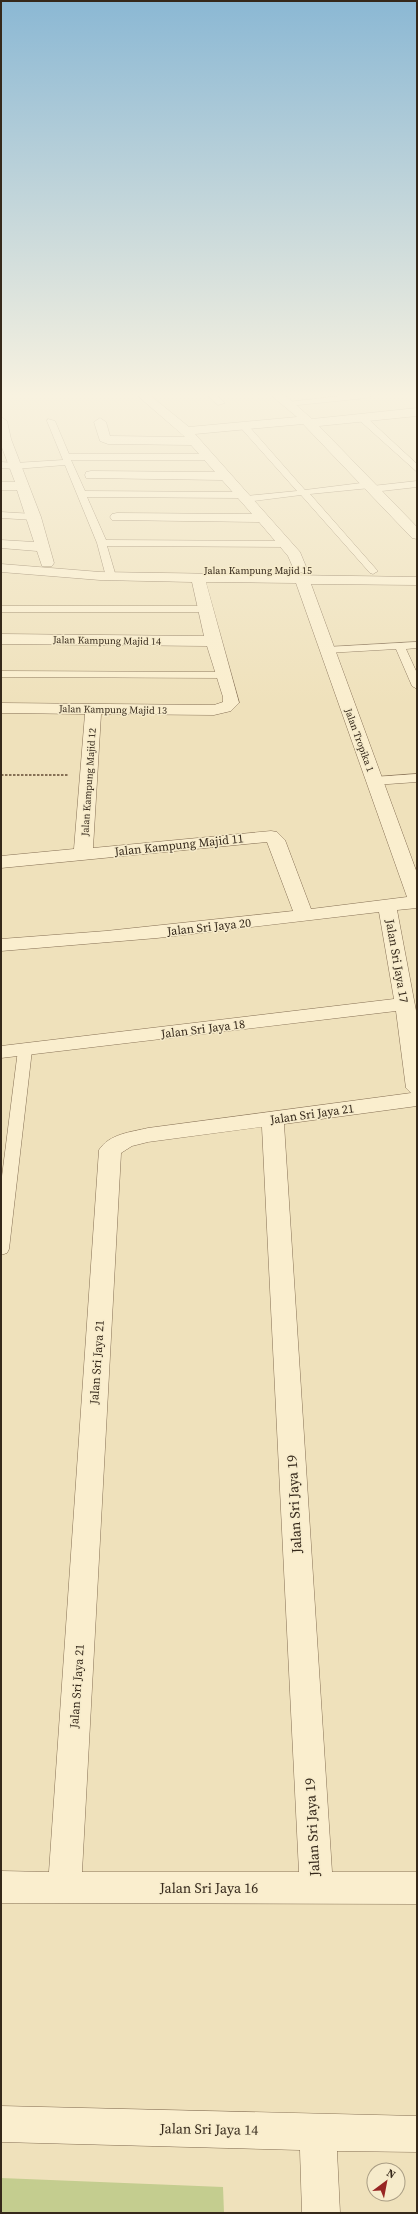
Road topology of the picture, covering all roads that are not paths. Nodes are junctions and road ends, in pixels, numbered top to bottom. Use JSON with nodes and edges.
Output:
{"nodes":[{"id":1,"x":27,"y":499,"type":"edge"},
{"id":2,"x":85,"y":499,"type":"edge"},
{"id":3,"x":246,"y":499,"type":"edge"},
{"id":4,"x":311,"y":499,"type":"edge"},
{"id":5,"x":383,"y":499,"type":"edge"},
{"id":6,"x":1,"y":515,"type":"edge"},
{"id":7,"x":34,"y":517,"type":"junction"},
{"id":8,"x":117,"y":517,"type":"dead end"},
{"id":9,"x":262,"y":518,"type":"junction"},
{"id":10,"x":417,"y":535,"type":"edge"},
{"id":11,"x":102,"y":543,"type":"junction"},
{"id":12,"x":1,"y":544,"type":"edge"},
{"id":13,"x":285,"y":544,"type":"junction"},
{"id":14,"x":43,"y":547,"type":"junction"},
{"id":15,"x":47,"y":563,"type":"dead end"},
{"id":16,"x":1,"y":568,"type":"edge"},
{"id":17,"x":373,"y":571,"type":"junction"},
{"id":18,"x":417,"y":572,"type":"edge"},
{"id":19,"x":105,"y":574,"type":"junction"},
{"id":20,"x":301,"y":575,"type":"junction"},
{"id":21,"x":198,"y":578,"type":"junction"},
{"id":22,"x":417,"y":581,"type":"edge"},
{"id":23,"x":1,"y":609,"type":"edge"},
{"id":24,"x":206,"y":609,"type":"junction"},
{"id":25,"x":1,"y":639,"type":"edge"},
{"id":26,"x":213,"y":641,"type":"junction"},
{"id":27,"x":417,"y":645,"type":"edge"},
{"id":28,"x":400,"y":646,"type":"junction"},
{"id":29,"x":327,"y":650,"type":"junction"},
{"id":30,"x":1,"y":674,"type":"edge"},
{"id":31,"x":224,"y":675,"type":"junction"},
{"id":32,"x":417,"y":686,"type":"edge"},
{"id":33,"x":1,"y":708,"type":"edge"},
{"id":34,"x":93,"y":708,"type":"junction"},
{"id":35,"x":417,"y":778,"type":"edge"},
{"id":36,"x":374,"y":781,"type":"junction"},
{"id":37,"x":83,"y":855,"type":"junction"},
{"id":38,"x":1,"y":862,"type":"edge"},
{"id":39,"x":417,"y":900,"type":"edge"},
{"id":40,"x":387,"y":905,"type":"junction"},
{"id":41,"x":304,"y":916,"type":"junction"},
{"id":42,"x":1,"y":945,"type":"edge"},
{"id":43,"x":405,"y":1004,"type":"junction"},
{"id":44,"x":25,"y":1050,"type":"junction"},
{"id":45,"x":1,"y":1052,"type":"edge"},
{"id":46,"x":417,"y":1088,"type":"edge"},
{"id":47,"x":417,"y":1099,"type":"edge"},
{"id":48,"x":273,"y":1119,"type":"junction"},
{"id":49,"x":1,"y":1249,"type":"edge"},
{"id":50,"x":1,"y":1887,"type":"edge"},
{"id":51,"x":65,"y":1887,"type":"junction"},
{"id":52,"x":316,"y":1888,"type":"junction"},
{"id":53,"x":417,"y":1888,"type":"edge"},
{"id":54,"x":1,"y":2124,"type":"edge"},
{"id":55,"x":318,"y":2132,"type":"junction"},
{"id":56,"x":417,"y":2134,"type":"edge"},
{"id":57,"x":321,"y":2213,"type":"edge"}],
"edges":[{"from":1,"to":7,"type":"street"},
{"from":2,"to":11,"type":"lane"},
{"from":3,"to":9,"type":"street","name":"Jalan Tropika 1"},
{"from":4,"to":17,"type":"lane"},
{"from":5,"to":10,"type":"street"},
{"from":6,"to":7,"type":"lane"},
{"from":7,"to":14,"type":"street"},
{"from":8,"to":9,"type":"street"},
{"from":9,"to":13,"type":"street","name":"Jalan Tropika 1"},
{"from":11,"to":13,"type":"lane"},
{"from":11,"to":19,"type":"lane"},
{"from":12,"to":14,"type":"street"},
{"from":13,"to":20,"type":"street","name":"Jalan Tropika 1"},
{"from":14,"to":15,"type":"street"},
{"from":16,"to":19,"type":"street","name":"Jalan Kampung Majid 15"},
{"from":17,"to":18,"type":"street","name":"Jalan Kampung Majid 15"},
{"from":17,"to":20,"type":"street","name":"Jalan Kampung Majid 15"},
{"from":19,"to":20,"type":"street","name":"Jalan Kampung Majid 15"},
{"from":19,"to":21,"type":"street","name":"Jalan Kampung Majid 15"},
{"from":20,"to":21,"type":"street","name":"Jalan Kampung Majid 15"},
{"from":20,"to":22,"type":"street","name":"Jalan Kampung Majid 15"},
{"from":20,"to":29,"type":"street","name":"Jalan Tropika 1"},
{"from":21,"to":24,"type":"street"},
{"from":23,"to":24,"type":"lane"},
{"from":24,"to":26,"type":"street"},
{"from":25,"to":26,"type":"street","name":"Jalan Kampung Majid 14"},
{"from":26,"to":31,"type":"street"},
{"from":27,"to":28,"type":"lane"},
{"from":28,"to":29,"type":"lane"},
{"from":28,"to":32,"type":"lane"},
{"from":29,"to":36,"type":"street","name":"Jalan Tropika 1"},
{"from":30,"to":31,"type":"lane"},
{"from":31,"to":34,"type":"street","name":"Jalan Kampung Majid 13"},
{"from":33,"to":34,"type":"street","name":"Jalan Kampung Majid 13"},
{"from":34,"to":37,"type":"street","name":"Jalan Kampung Majid 12"},
{"from":35,"to":36,"type":"lane"},
{"from":36,"to":39,"type":"street","name":"Jalan Tropika 1"},
{"from":37,"to":38,"type":"street","name":"Jalan Kampung Majid 11"},
{"from":37,"to":41,"type":"street","name":"Jalan Kampung Majid 11"},
{"from":39,"to":40,"type":"street","name":"Jalan Sri Jaya 20"},
{"from":40,"to":41,"type":"street","name":"Jalan Sri Jaya 20"},
{"from":40,"to":43,"type":"street","name":"Jalan Sri Jaya 17"},
{"from":41,"to":42,"type":"street","name":"Jalan Sri Jaya 20"},
{"from":43,"to":44,"type":"street","name":"Jalan Sri Jaya 18"},
{"from":43,"to":46,"type":"street","name":"Jalan Sri Jaya 17"},
{"from":44,"to":45,"type":"street","name":"Jalan Sri Jaya 18"},
{"from":44,"to":49,"type":"lane"},
{"from":47,"to":48,"type":"street","name":"Jalan Sri Jaya 21"},
{"from":48,"to":51,"type":"street","name":"Jalan Sri Jaya 21"},
{"from":48,"to":52,"type":"street","name":"Jalan Sri Jaya 19"},
{"from":50,"to":51,"type":"street","name":"Jalan Sri Jaya 16"},
{"from":51,"to":52,"type":"street","name":"Jalan Sri Jaya 16"},
{"from":52,"to":53,"type":"street","name":"Jalan Sri Jaya 16"},
{"from":54,"to":55,"type":"street","name":"Jalan Sri Jaya 14"},
{"from":55,"to":56,"type":"street","name":"Jalan Sri Jaya 14"},
{"from":55,"to":57,"type":"street"}]}
